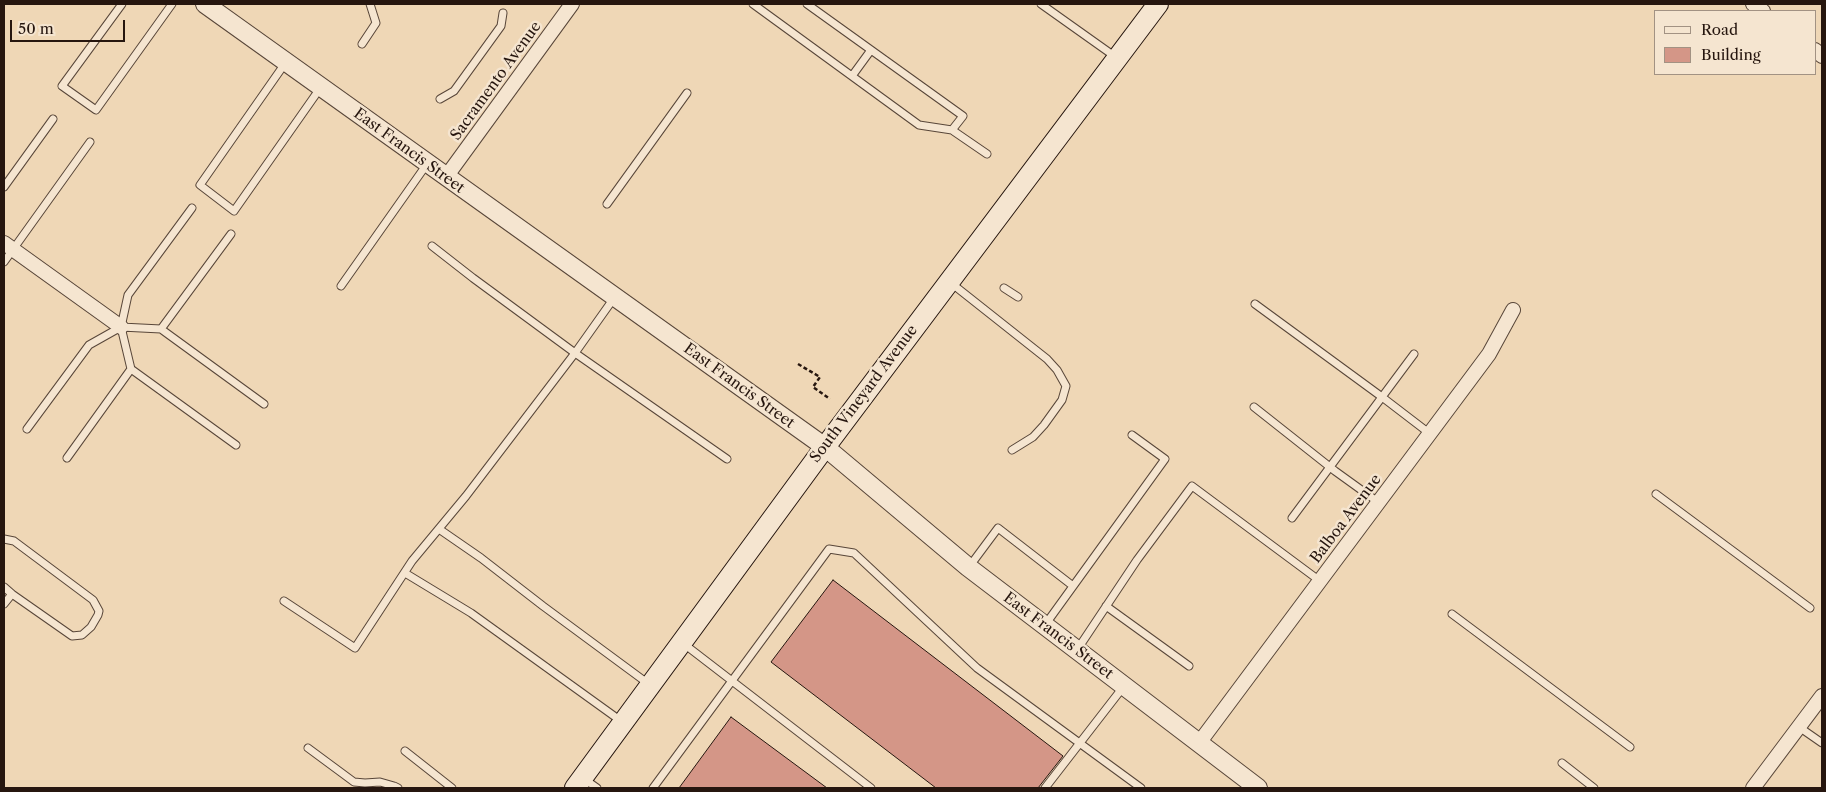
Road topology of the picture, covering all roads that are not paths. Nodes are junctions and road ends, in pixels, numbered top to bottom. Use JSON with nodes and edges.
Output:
{"nodes":[{"id":1,"x":122,"y":4,"type":"edge"},
{"id":2,"x":172,"y":4,"type":"edge"},
{"id":3,"x":205,"y":4,"type":"edge"},
{"id":4,"x":370,"y":4,"type":"edge"},
{"id":5,"x":572,"y":4,"type":"edge"},
{"id":6,"x":752,"y":4,"type":"edge"},
{"id":7,"x":807,"y":4,"type":"edge"},
{"id":8,"x":1041,"y":4,"type":"edge"},
{"id":9,"x":1158,"y":4,"type":"edge"},
{"id":10,"x":503,"y":13,"type":"dead end"},
{"id":11,"x":362,"y":44,"type":"dead end"},
{"id":12,"x":871,"y":50,"type":"junction"},
{"id":13,"x":1118,"y":58,"type":"junction"},
{"id":14,"x":286,"y":62,"type":"junction"},
{"id":15,"x":852,"y":76,"type":"junction"},
{"id":16,"x":321,"y":87,"type":"junction"},
{"id":17,"x":687,"y":93,"type":"dead end"},
{"id":18,"x":440,"y":99,"type":"dead end"},
{"id":19,"x":54,"y":119,"type":"dead end"},
{"id":20,"x":952,"y":130,"type":"junction"},
{"id":21,"x":90,"y":142,"type":"dead end"},
{"id":22,"x":986,"y":154,"type":"dead end"},
{"id":23,"x":428,"y":164,"type":"junction"},
{"id":24,"x":446,"y":177,"type":"junction"},
{"id":25,"x":4,"y":187,"type":"edge"},
{"id":26,"x":607,"y":204,"type":"dead end"},
{"id":27,"x":192,"y":208,"type":"dead end"},
{"id":28,"x":231,"y":234,"type":"dead end"},
{"id":29,"x":8,"y":246,"type":"edge"},
{"id":30,"x":432,"y":246,"type":"dead end"},
{"id":31,"x":4,"y":262,"type":"edge"},
{"id":32,"x":949,"y":282,"type":"junction"},
{"id":33,"x":341,"y":286,"type":"dead end"},
{"id":34,"x":1004,"y":288,"type":"dead end"},
{"id":35,"x":614,"y":297,"type":"junction"},
{"id":36,"x":1018,"y":297,"type":"dead end"},
{"id":37,"x":1255,"y":304,"type":"dead end"},
{"id":38,"x":1513,"y":310,"type":"dead end"},
{"id":39,"x":121,"y":327,"type":"junction"},
{"id":40,"x":161,"y":329,"type":"junction"},
{"id":41,"x":575,"y":353,"type":"junction"},
{"id":42,"x":1414,"y":354,"type":"dead end"},
{"id":43,"x":131,"y":369,"type":"junction"},
{"id":44,"x":1382,"y":397,"type":"junction"},
{"id":45,"x":264,"y":404,"type":"dead end"},
{"id":46,"x":1254,"y":407,"type":"dead end"},
{"id":47,"x":28,"y":429,"type":"dead end"},
{"id":48,"x":1429,"y":433,"type":"junction"},
{"id":49,"x":1132,"y":435,"type":"dead end"},
{"id":50,"x":236,"y":445,"type":"dead end"},
{"id":51,"x":825,"y":447,"type":"junction"},
{"id":52,"x":1012,"y":450,"type":"dead end"},
{"id":53,"x":68,"y":458,"type":"dead end"},
{"id":54,"x":727,"y":459,"type":"dead end"},
{"id":55,"x":1329,"y":466,"type":"junction"},
{"id":56,"x":1656,"y":494,"type":"dead end"},
{"id":57,"x":1378,"y":502,"type":"junction"},
{"id":58,"x":1292,"y":518,"type":"dead end"},
{"id":59,"x":439,"y":529,"type":"junction"},
{"id":60,"x":4,"y":539,"type":"edge"},
{"id":61,"x":968,"y":567,"type":"junction"},
{"id":62,"x":405,"y":573,"type":"junction"},
{"id":63,"x":1320,"y":581,"type":"junction"},
{"id":64,"x":1073,"y":586,"type":"junction"},
{"id":65,"x":4,"y":587,"type":"edge"},
{"id":66,"x":12,"y":594,"type":"junction"},
{"id":67,"x":284,"y":601,"type":"dead end"},
{"id":68,"x":4,"y":604,"type":"edge"},
{"id":69,"x":1106,"y":606,"type":"junction"},
{"id":70,"x":1810,"y":608,"type":"dead end"},
{"id":71,"x":1452,"y":614,"type":"dead end"},
{"id":72,"x":1045,"y":626,"type":"junction"},
{"id":73,"x":682,"y":642,"type":"junction"},
{"id":74,"x":1077,"y":650,"type":"junction"},
{"id":75,"x":1189,"y":666,"type":"dead end"},
{"id":76,"x":732,"y":681,"type":"junction"},
{"id":77,"x":650,"y":685,"type":"junction"},
{"id":78,"x":1124,"y":686,"type":"junction"},
{"id":79,"x":1822,"y":696,"type":"edge"},
{"id":80,"x":623,"y":723,"type":"junction"},
{"id":81,"x":1799,"y":727,"type":"junction"},
{"id":82,"x":1822,"y":743,"type":"edge"},
{"id":83,"x":1081,"y":744,"type":"junction"},
{"id":84,"x":1199,"y":744,"type":"junction"},
{"id":85,"x":1630,"y":747,"type":"dead end"},
{"id":86,"x":308,"y":748,"type":"dead end"},
{"id":87,"x":405,"y":751,"type":"dead end"},
{"id":88,"x":1562,"y":763,"type":"dead end"},
{"id":89,"x":585,"y":785,"type":"edge"},
{"id":90,"x":398,"y":788,"type":"edge"},
{"id":91,"x":452,"y":788,"type":"edge"},
{"id":92,"x":654,"y":788,"type":"edge"},
{"id":93,"x":871,"y":788,"type":"edge"},
{"id":94,"x":1045,"y":788,"type":"edge"},
{"id":95,"x":1140,"y":788,"type":"edge"},
{"id":96,"x":1258,"y":788,"type":"edge"},
{"id":97,"x":1594,"y":788,"type":"edge"},
{"id":98,"x":1753,"y":788,"type":"edge"}],
"edges":[{"from":1,"to":2,"type":"lane"},
{"from":3,"to":14,"type":"street","name":"East Francis Street"},
{"from":4,"to":11,"type":"lane"},
{"from":5,"to":24,"type":"street","name":"Sacramento Avenue"},
{"from":6,"to":15,"type":"lane"},
{"from":7,"to":12,"type":"lane"},
{"from":8,"to":13,"type":"lane"},
{"from":9,"to":13,"type":"main road","name":"South Vineyard Avenue"},
{"from":10,"to":18,"type":"lane"},
{"from":12,"to":15,"type":"lane"},
{"from":12,"to":20,"type":"lane"},
{"from":13,"to":32,"type":"main road","name":"South Vineyard Avenue"},
{"from":14,"to":16,"type":"street","name":"East Francis Street"},
{"from":14,"to":16,"type":"lane"},
{"from":15,"to":20,"type":"lane"},
{"from":16,"to":23,"type":"street","name":"East Francis Street"},
{"from":17,"to":26,"type":"lane"},
{"from":19,"to":25,"type":"lane"},
{"from":20,"to":22,"type":"lane"},
{"from":21,"to":29,"type":"lane"},
{"from":23,"to":24,"type":"street","name":"East Francis Street"},
{"from":23,"to":33,"type":"lane"},
{"from":24,"to":35,"type":"street","name":"East Francis Street"},
{"from":27,"to":39,"type":"lane"},
{"from":28,"to":40,"type":"lane"},
{"from":29,"to":31,"type":"lane"},
{"from":29,"to":39,"type":"street"},
{"from":30,"to":41,"type":"lane"},
{"from":32,"to":51,"type":"main road","name":"South Vineyard Avenue"},
{"from":32,"to":52,"type":"lane"},
{"from":34,"to":36,"type":"lane"},
{"from":35,"to":41,"type":"lane"},
{"from":35,"to":51,"type":"street","name":"East Francis Street"},
{"from":37,"to":44,"type":"lane"},
{"from":38,"to":48,"type":"street","name":"Balboa Avenue"},
{"from":39,"to":40,"type":"lane"},
{"from":39,"to":43,"type":"lane"},
{"from":39,"to":47,"type":"lane"},
{"from":40,"to":45,"type":"lane"},
{"from":41,"to":54,"type":"lane"},
{"from":41,"to":59,"type":"lane"},
{"from":42,"to":44,"type":"lane"},
{"from":43,"to":50,"type":"lane"},
{"from":43,"to":53,"type":"lane"},
{"from":44,"to":48,"type":"lane"},
{"from":44,"to":55,"type":"lane"},
{"from":46,"to":55,"type":"lane"},
{"from":48,"to":57,"type":"street","name":"Balboa Avenue"},
{"from":49,"to":64,"type":"lane"},
{"from":51,"to":61,"type":"street","name":"East Francis Street"},
{"from":51,"to":73,"type":"main road","name":"South Vineyard Avenue"},
{"from":55,"to":57,"type":"lane"},
{"from":55,"to":58,"type":"lane"},
{"from":56,"to":70,"type":"lane"},
{"from":57,"to":63,"type":"street","name":"Balboa Avenue"},
{"from":59,"to":62,"type":"lane"},
{"from":59,"to":77,"type":"lane"},
{"from":60,"to":66,"type":"lane"},
{"from":61,"to":64,"type":"lane"},
{"from":61,"to":72,"type":"street","name":"East Francis Street"},
{"from":62,"to":67,"type":"lane"},
{"from":62,"to":80,"type":"lane"},
{"from":63,"to":69,"type":"lane"},
{"from":63,"to":84,"type":"street","name":"Balboa Avenue"},
{"from":64,"to":72,"type":"lane"},
{"from":65,"to":66,"type":"lane"},
{"from":66,"to":68,"type":"lane"},
{"from":69,"to":74,"type":"lane"},
{"from":69,"to":75,"type":"lane"},
{"from":71,"to":85,"type":"lane"},
{"from":72,"to":74,"type":"street","name":"East Francis Street"},
{"from":73,"to":76,"type":"lane"},
{"from":73,"to":77,"type":"main road","name":"South Vineyard Avenue"},
{"from":74,"to":78,"type":"street","name":"East Francis Street"},
{"from":76,"to":83,"type":"lane"},
{"from":76,"to":92,"type":"lane"},
{"from":76,"to":93,"type":"lane"},
{"from":77,"to":80,"type":"main road","name":"South Vineyard Avenue"},
{"from":78,"to":83,"type":"lane"},
{"from":78,"to":84,"type":"street","name":"East Francis Street"},
{"from":79,"to":81,"type":"street"},
{"from":80,"to":89,"type":"main road","name":"South Vineyard Avenue"},
{"from":81,"to":82,"type":"lane"},
{"from":81,"to":98,"type":"street"},
{"from":83,"to":94,"type":"lane"},
{"from":83,"to":95,"type":"lane"},
{"from":84,"to":96,"type":"street","name":"East Francis Street"},
{"from":86,"to":90,"type":"lane"},
{"from":87,"to":91,"type":"lane"},
{"from":88,"to":97,"type":"lane"}]}
